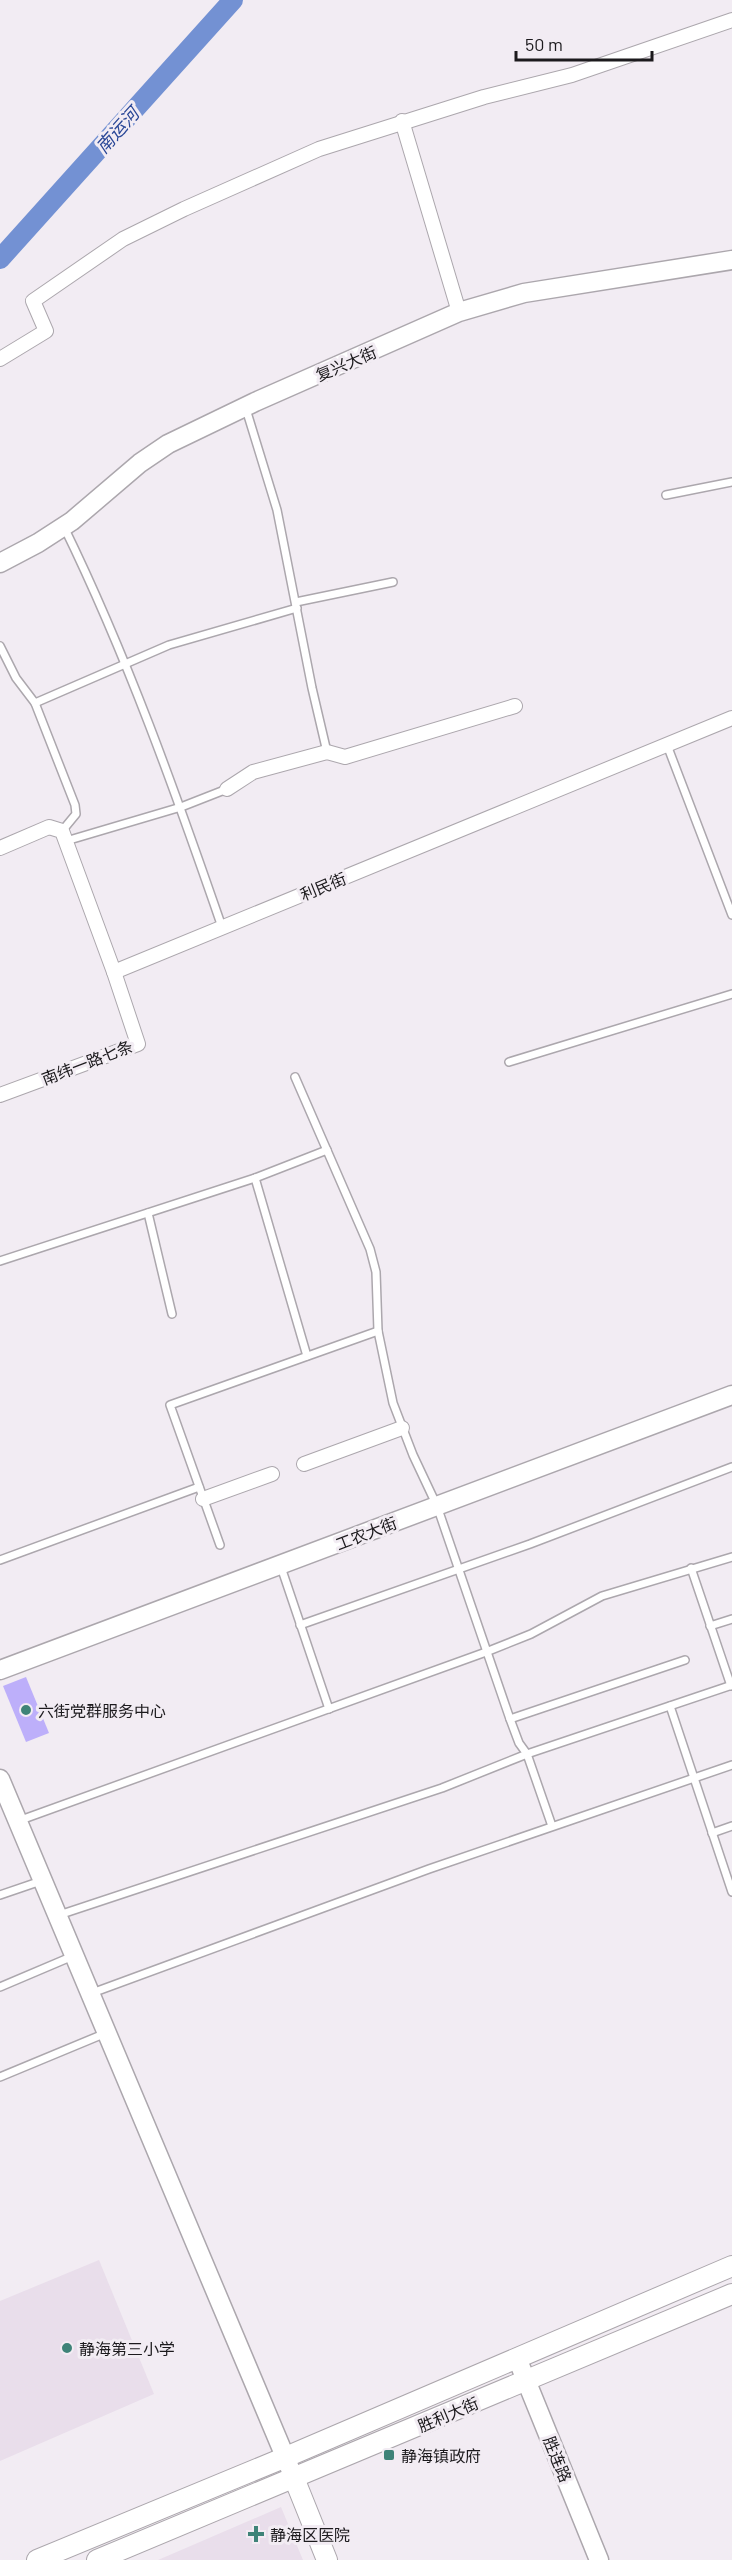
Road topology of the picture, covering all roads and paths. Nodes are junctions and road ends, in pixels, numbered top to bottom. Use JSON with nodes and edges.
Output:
{"nodes":[{"id":1,"x":732,"y":20,"type":"edge"},
{"id":2,"x":402,"y":121,"type":"junction"},
{"id":3,"x":732,"y":260,"type":"edge"},
{"id":4,"x":459,"y":312,"type":"junction"},
{"id":5,"x":0,"y":359,"type":"edge"},
{"id":6,"x":245,"y":407,"type":"junction"},
{"id":7,"x":732,"y":482,"type":"edge"},
{"id":8,"x":666,"y":495,"type":"dead end"},
{"id":9,"x":64,"y":526,"type":"junction"},
{"id":10,"x":0,"y":563,"type":"edge"},
{"id":11,"x":393,"y":582,"type":"dead end"},
{"id":12,"x":297,"y":605,"type":"junction"},
{"id":13,"x":0,"y":646,"type":"edge"},
{"id":14,"x":126,"y":663,"type":"junction"},
{"id":15,"x":35,"y":703,"type":"junction"},
{"id":16,"x":515,"y":706,"type":"dead end"},
{"id":17,"x":732,"y":718,"type":"edge"},
{"id":18,"x":667,"y":745,"type":"junction"},
{"id":19,"x":327,"y":752,"type":"junction"},
{"id":20,"x":226,"y":789,"type":"joint"},
{"id":21,"x":181,"y":807,"type":"junction"},
{"id":22,"x":64,"y":836,"type":"junction"},
{"id":23,"x":0,"y":848,"type":"edge"},
{"id":24,"x":732,"y":915,"type":"edge"},
{"id":25,"x":222,"y":927,"type":"junction"},
{"id":26,"x":114,"y":972,"type":"junction"},
{"id":27,"x":732,"y":994,"type":"edge"},
{"id":28,"x":509,"y":1062,"type":"dead end"},
{"id":29,"x":295,"y":1077,"type":"dead end"},
{"id":30,"x":0,"y":1095,"type":"edge"},
{"id":31,"x":327,"y":1150,"type":"junction"},
{"id":32,"x":255,"y":1178,"type":"junction"},
{"id":33,"x":148,"y":1213,"type":"junction"},
{"id":34,"x":0,"y":1262,"type":"edge"},
{"id":35,"x":172,"y":1314,"type":"dead end"},
{"id":36,"x":378,"y":1331,"type":"junction"},
{"id":37,"x":307,"y":1356,"type":"junction"},
{"id":38,"x":732,"y":1395,"type":"edge"},
{"id":39,"x":402,"y":1428,"type":"junction"},
{"id":40,"x":304,"y":1464,"type":"dead end"},
{"id":41,"x":732,"y":1467,"type":"edge"},
{"id":42,"x":272,"y":1474,"type":"dead end"},
{"id":43,"x":202,"y":1493,"type":"junction"},
{"id":44,"x":437,"y":1506,"type":"junction"},
{"id":45,"x":220,"y":1545,"type":"dead end"},
{"id":46,"x":732,"y":1557,"type":"edge"},
{"id":47,"x":0,"y":1560,"type":"edge"},
{"id":48,"x":280,"y":1565,"type":"junction"},
{"id":49,"x":691,"y":1568,"type":"junction"},
{"id":50,"x":458,"y":1569,"type":"junction"},
{"id":51,"x":732,"y":1619,"type":"edge"},
{"id":52,"x":300,"y":1625,"type":"junction"},
{"id":53,"x":710,"y":1626,"type":"junction"},
{"id":54,"x":486,"y":1653,"type":"junction"},
{"id":55,"x":686,"y":1660,"type":"dead end"},
{"id":56,"x":0,"y":1670,"type":"edge"},
{"id":57,"x":731,"y":1685,"type":"edge"},
{"id":58,"x":670,"y":1706,"type":"junction"},
{"id":59,"x":329,"y":1709,"type":"junction"},
{"id":60,"x":510,"y":1719,"type":"junction"},
{"id":61,"x":527,"y":1754,"type":"junction"},
{"id":62,"x":732,"y":1765,"type":"edge"},
{"id":63,"x":694,"y":1778,"type":"junction"},
{"id":64,"x":0,"y":1779,"type":"edge"},
{"id":65,"x":5,"y":1804,"type":"edge"},
{"id":66,"x":18,"y":1821,"type":"junction"},
{"id":67,"x":552,"y":1826,"type":"junction"},
{"id":68,"x":732,"y":1826,"type":"edge"},
{"id":69,"x":712,"y":1833,"type":"junction"},
{"id":70,"x":43,"y":1880,"type":"junction"},
{"id":71,"x":732,"y":1892,"type":"edge"},
{"id":72,"x":0,"y":1895,"type":"edge"},
{"id":73,"x":58,"y":1915,"type":"junction"},
{"id":74,"x":75,"y":1955,"type":"junction"},
{"id":75,"x":0,"y":1987,"type":"edge"},
{"id":76,"x":92,"y":1993,"type":"junction"},
{"id":77,"x":108,"y":2032,"type":"junction"},
{"id":78,"x":0,"y":2077,"type":"edge"},
{"id":79,"x":732,"y":2266,"type":"edge"},
{"id":80,"x":732,"y":2294,"type":"edge"},
{"id":81,"x":517,"y":2358,"type":"junction"},
{"id":82,"x":526,"y":2381,"type":"junction"},
{"id":83,"x":286,"y":2457,"type":"junction"},
{"id":84,"x":294,"y":2478,"type":"junction"},
{"id":85,"x":37,"y":2560,"type":"edge"},
{"id":86,"x":97,"y":2560,"type":"edge"},
{"id":87,"x":327,"y":2560,"type":"edge"},
{"id":88,"x":599,"y":2560,"type":"edge"}],
"edges":[{"from":1,"to":2,"type":"street"},
{"from":2,"to":4,"type":"street"},
{"from":2,"to":5,"type":"street"},
{"from":3,"to":4,"type":"street","name":"复兴大街"},
{"from":4,"to":6,"type":"street","name":"复兴大街"},
{"from":6,"to":9,"type":"street","name":"复兴大街"},
{"from":6,"to":12,"type":"lane"},
{"from":7,"to":8,"type":"lane"},
{"from":9,"to":10,"type":"street","name":"复兴大街"},
{"from":9,"to":14,"type":"lane"},
{"from":11,"to":12,"type":"lane"},
{"from":12,"to":14,"type":"lane"},
{"from":12,"to":19,"type":"lane"},
{"from":13,"to":15,"type":"lane"},
{"from":14,"to":15,"type":"lane"},
{"from":14,"to":21,"type":"lane"},
{"from":15,"to":22,"type":"lane"},
{"from":16,"to":19,"type":"street"},
{"from":17,"to":18,"type":"street","name":"利民街"},
{"from":18,"to":24,"type":"lane"},
{"from":18,"to":25,"type":"street","name":"利民街"},
{"from":19,"to":20,"type":"street"},
{"from":20,"to":21,"type":"lane"},
{"from":21,"to":22,"type":"lane"},
{"from":21,"to":25,"type":"lane"},
{"from":22,"to":23,"type":"street"},
{"from":22,"to":26,"type":"street"},
{"from":25,"to":26,"type":"street","name":"利民街"},
{"from":26,"to":30,"type":"street","name":"南纬一路七条"},
{"from":27,"to":28,"type":"lane"},
{"from":29,"to":31,"type":"lane"},
{"from":31,"to":32,"type":"lane"},
{"from":31,"to":36,"type":"lane"},
{"from":32,"to":33,"type":"lane"},
{"from":32,"to":37,"type":"lane"},
{"from":33,"to":34,"type":"lane"},
{"from":33,"to":35,"type":"lane"},
{"from":36,"to":37,"type":"lane"},
{"from":36,"to":39,"type":"lane"},
{"from":37,"to":43,"type":"lane"},
{"from":38,"to":44,"type":"street","name":"工农大街"},
{"from":39,"to":40,"type":"street"},
{"from":39,"to":44,"type":"lane"},
{"from":41,"to":50,"type":"lane"},
{"from":42,"to":43,"type":"street"},
{"from":43,"to":45,"type":"lane"},
{"from":43,"to":47,"type":"lane"},
{"from":44,"to":48,"type":"street","name":"工农大街"},
{"from":44,"to":50,"type":"lane"},
{"from":46,"to":49,"type":"lane"},
{"from":48,"to":52,"type":"lane"},
{"from":48,"to":56,"type":"street","name":"工农大街"},
{"from":49,"to":53,"type":"lane"},
{"from":49,"to":54,"type":"lane"},
{"from":50,"to":52,"type":"lane"},
{"from":50,"to":54,"type":"lane"},
{"from":51,"to":53,"type":"lane"},
{"from":52,"to":59,"type":"lane"},
{"from":53,"to":57,"type":"lane"},
{"from":54,"to":59,"type":"lane"},
{"from":54,"to":60,"type":"lane"},
{"from":55,"to":60,"type":"lane"},
{"from":57,"to":58,"type":"lane"},
{"from":58,"to":61,"type":"lane"},
{"from":58,"to":63,"type":"lane"},
{"from":59,"to":66,"type":"lane"},
{"from":60,"to":61,"type":"lane"},
{"from":61,"to":67,"type":"lane"},
{"from":61,"to":73,"type":"lane"},
{"from":62,"to":63,"type":"lane"},
{"from":63,"to":67,"type":"lane"},
{"from":63,"to":69,"type":"lane"},
{"from":64,"to":65,"type":"street"},
{"from":65,"to":66,"type":"street"},
{"from":66,"to":70,"type":"street"},
{"from":67,"to":76,"type":"lane"},
{"from":68,"to":69,"type":"lane"},
{"from":69,"to":71,"type":"lane"},
{"from":70,"to":72,"type":"lane"},
{"from":70,"to":73,"type":"street"},
{"from":73,"to":74,"type":"street"},
{"from":74,"to":75,"type":"lane"},
{"from":74,"to":76,"type":"street"},
{"from":76,"to":77,"type":"street"},
{"from":77,"to":78,"type":"lane"},
{"from":77,"to":83,"type":"street"},
{"from":79,"to":81,"type":"main road"},
{"from":80,"to":82,"type":"main road","name":"胜利大街"},
{"from":81,"to":82,"type":"street","name":"胜连路"},
{"from":81,"to":83,"type":"main road"},
{"from":82,"to":84,"type":"main road","name":"胜利大街"},
{"from":82,"to":88,"type":"street","name":"胜连路"},
{"from":83,"to":84,"type":"street"},
{"from":83,"to":85,"type":"main road"},
{"from":84,"to":86,"type":"main road","name":"胜利大街"},
{"from":84,"to":87,"type":"main road"}]}
